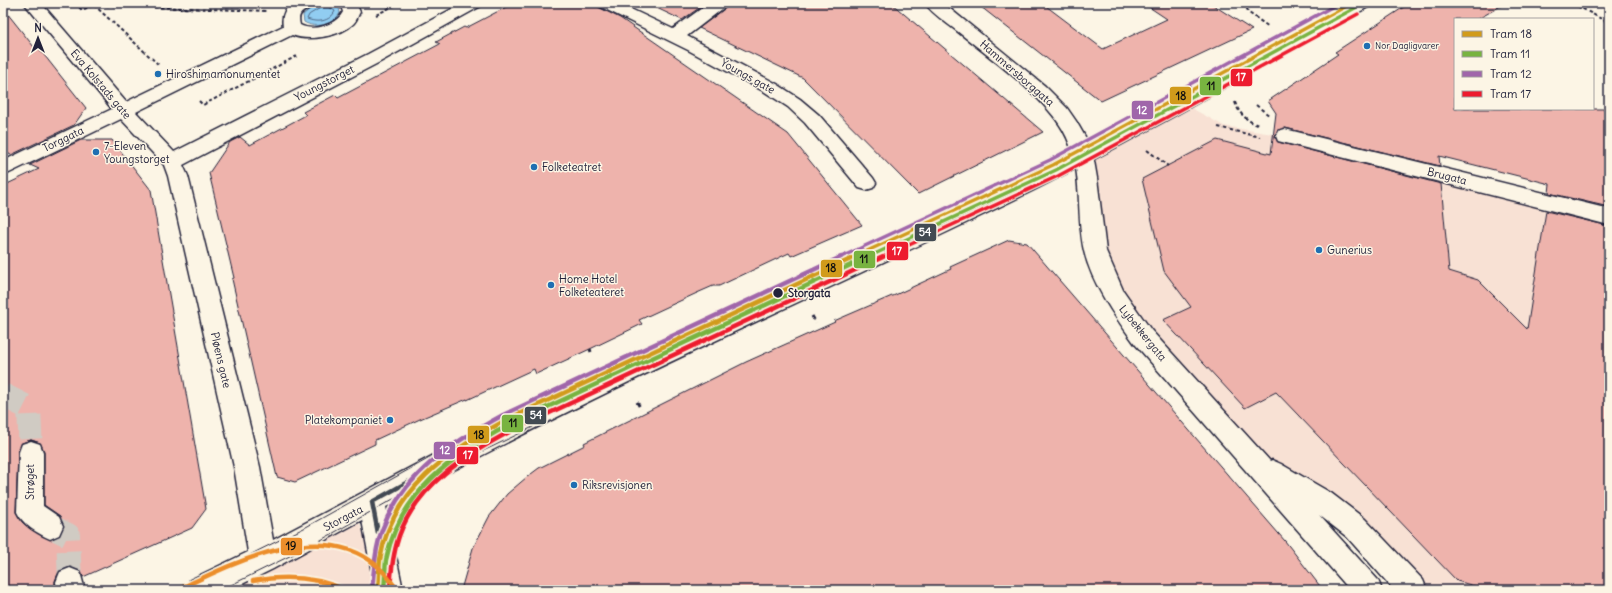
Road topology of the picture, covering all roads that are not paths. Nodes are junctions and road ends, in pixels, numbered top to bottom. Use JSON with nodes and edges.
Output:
{"nodes":[{"id":1,"x":32,"y":3,"type":"edge"},
{"id":2,"x":348,"y":3,"type":"edge"},
{"id":3,"x":475,"y":3,"type":"edge"},
{"id":4,"x":605,"y":3,"type":"edge"},
{"id":5,"x":720,"y":3,"type":"edge"},
{"id":6,"x":934,"y":3,"type":"edge"},
{"id":7,"x":1364,"y":3,"type":"edge"},
{"id":8,"x":298,"y":14,"type":"edge"},
{"id":9,"x":674,"y":37,"type":"junction"},
{"id":10,"x":123,"y":110,"type":"junction"},
{"id":11,"x":1285,"y":136,"type":"road end"},
{"id":12,"x":1083,"y":156,"type":"junction"},
{"id":13,"x":172,"y":162,"type":"junction"},
{"id":14,"x":3,"y":169,"type":"edge"},
{"id":15,"x":866,"y":183,"type":"dead end"},
{"id":16,"x":1609,"y":217,"type":"edge"},
{"id":17,"x":30,"y":452,"type":"tunnel mouth"},
{"id":18,"x":1252,"y":460,"type":"junction"},
{"id":19,"x":372,"y":502,"type":"junction"},
{"id":20,"x":50,"y":526,"type":"tunnel mouth"},
{"id":21,"x":263,"y":560,"type":"junction"},
{"id":22,"x":200,"y":590,"type":"edge"},
{"id":23,"x":390,"y":590,"type":"edge"},
{"id":24,"x":1368,"y":590,"type":"edge"},
{"id":25,"x":1413,"y":590,"type":"edge"}],
"edges":[{"from":1,"to":10,"type":"main road","name":"Eva Kolstads gate"},
{"from":2,"to":8,"type":"main road"},
{"from":3,"to":13,"type":"main road","name":"Youngstorget"},
{"from":4,"to":9,"type":"main road","name":"Youngs gate"},
{"from":5,"to":9,"type":"main road"},
{"from":6,"to":12,"type":"main road","name":"Hammersborggata"},
{"from":7,"to":12,"type":"main road","name":"Storgata"},
{"from":8,"to":10,"type":"main road"},
{"from":9,"to":15,"type":"main road","name":"Youngs gate"},
{"from":10,"to":13,"type":"main road","name":"Eva Kolstads gate"},
{"from":10,"to":14,"type":"main road","name":"Torggata"},
{"from":11,"to":16,"type":"main road","name":"Brugata"},
{"from":12,"to":18,"type":"main road","name":"Lybekkergata"},
{"from":12,"to":19,"type":"main road","name":"Storgata"},
{"from":13,"to":21,"type":"main road","name":"Pløens gate"},
{"from":17,"to":20,"type":"main road","name":"Strøget"},
{"from":18,"to":24,"type":"main road","name":"Lybekkergata"},
{"from":18,"to":25,"type":"main road","name":"Lybekkergata"},
{"from":19,"to":21,"type":"main road","name":"Storgata"},
{"from":19,"to":23,"type":"main road"},
{"from":21,"to":22,"type":"main road","name":"Storgata"}]}
